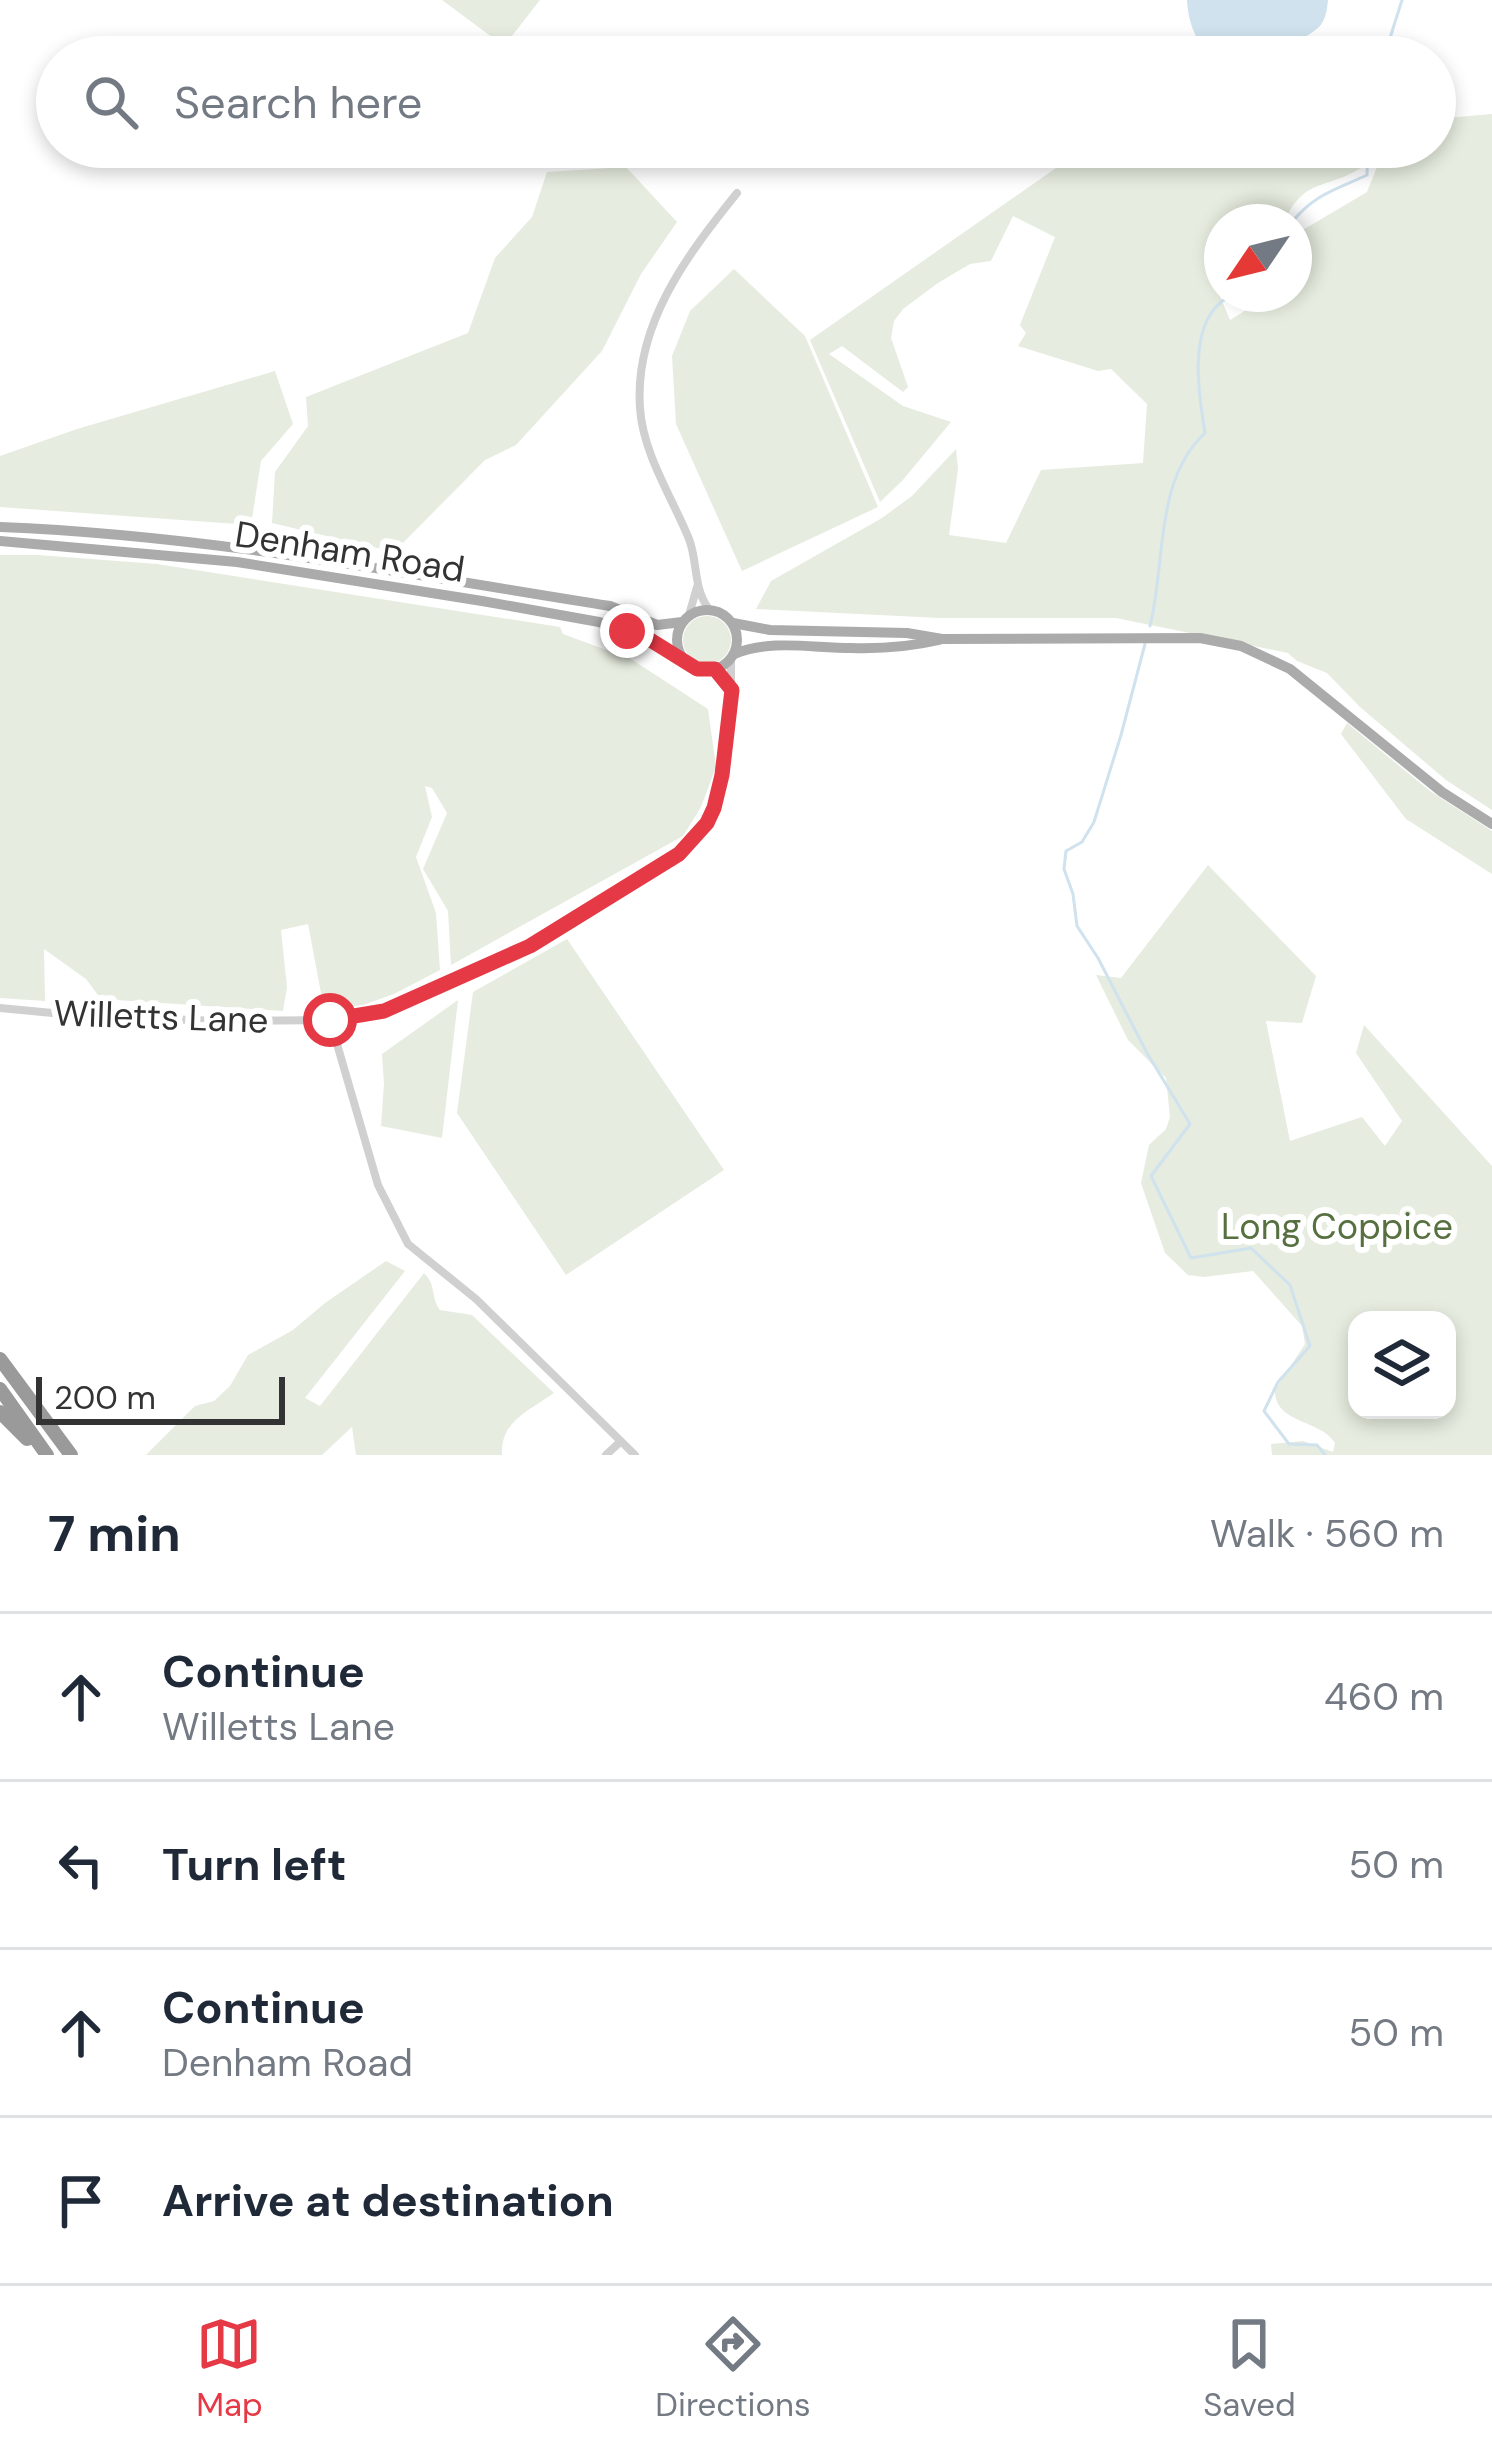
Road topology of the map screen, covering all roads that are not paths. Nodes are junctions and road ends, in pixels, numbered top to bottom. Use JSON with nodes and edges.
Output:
{"nodes":[{"id":1,"x":737,"y":193,"type":"dead end"},
{"id":2,"x":0,"y":526,"type":"edge"},
{"id":3,"x":0,"y":541,"type":"edge"},
{"id":4,"x":698,"y":585,"type":"junction"},
{"id":5,"x":709,"y":609,"type":"junction"},
{"id":6,"x":686,"y":619,"type":"junction"},
{"id":7,"x":734,"y":623,"type":"junction"},
{"id":8,"x":942,"y":639,"type":"junction"},
{"id":9,"x":733,"y":657,"type":"junction"},
{"id":10,"x":683,"y":658,"type":"junction"},
{"id":11,"x":715,"y":669,"type":"junction"},
{"id":12,"x":732,"y":690,"type":"junction"},
{"id":13,"x":1492,"y":824,"type":"edge"},
{"id":14,"x":0,"y":1008,"type":"edge"},
{"id":15,"x":330,"y":1020,"type":"junction"},
{"id":16,"x":0,"y":1359,"type":"edge"},
{"id":17,"x":0,"y":1389,"type":"edge"},
{"id":18,"x":0,"y":1412,"type":"edge"},
{"id":19,"x":620,"y":1442,"type":"junction"},
{"id":20,"x":45,"y":1455,"type":"edge"},
{"id":21,"x":71,"y":1455,"type":"edge"},
{"id":22,"x":606,"y":1455,"type":"edge"},
{"id":23,"x":635,"y":1455,"type":"edge"}],
"edges":[{"from":1,"to":4,"type":"street"},
{"from":2,"to":6,"type":"main road","name":"Denham Road"},
{"from":3,"to":10,"type":"main road","name":"Denham Road"},
{"from":4,"to":5,"type":"street"},
{"from":4,"to":6,"type":"street"},
{"from":5,"to":6,"type":"main road"},
{"from":5,"to":7,"type":"main road"},
{"from":6,"to":10,"type":"main road"},
{"from":7,"to":8,"type":"main road"},
{"from":7,"to":9,"type":"main road"},
{"from":8,"to":9,"type":"main road"},
{"from":8,"to":13,"type":"main road"},
{"from":9,"to":11,"type":"main road"},
{"from":9,"to":12,"type":"street","name":"Willetts Lane"},
{"from":10,"to":11,"type":"main road"},
{"from":11,"to":12,"type":"street"},
{"from":12,"to":15,"type":"street","name":"Willetts Lane"},
{"from":14,"to":15,"type":"street","name":"Willetts Lane"},
{"from":15,"to":19,"type":"street"},
{"from":16,"to":21,"type":"highway"},
{"from":17,"to":20,"type":"highway"},
{"from":18,"to":20,"type":"highway"},
{"from":19,"to":22,"type":"street"},
{"from":19,"to":23,"type":"street"}]}
